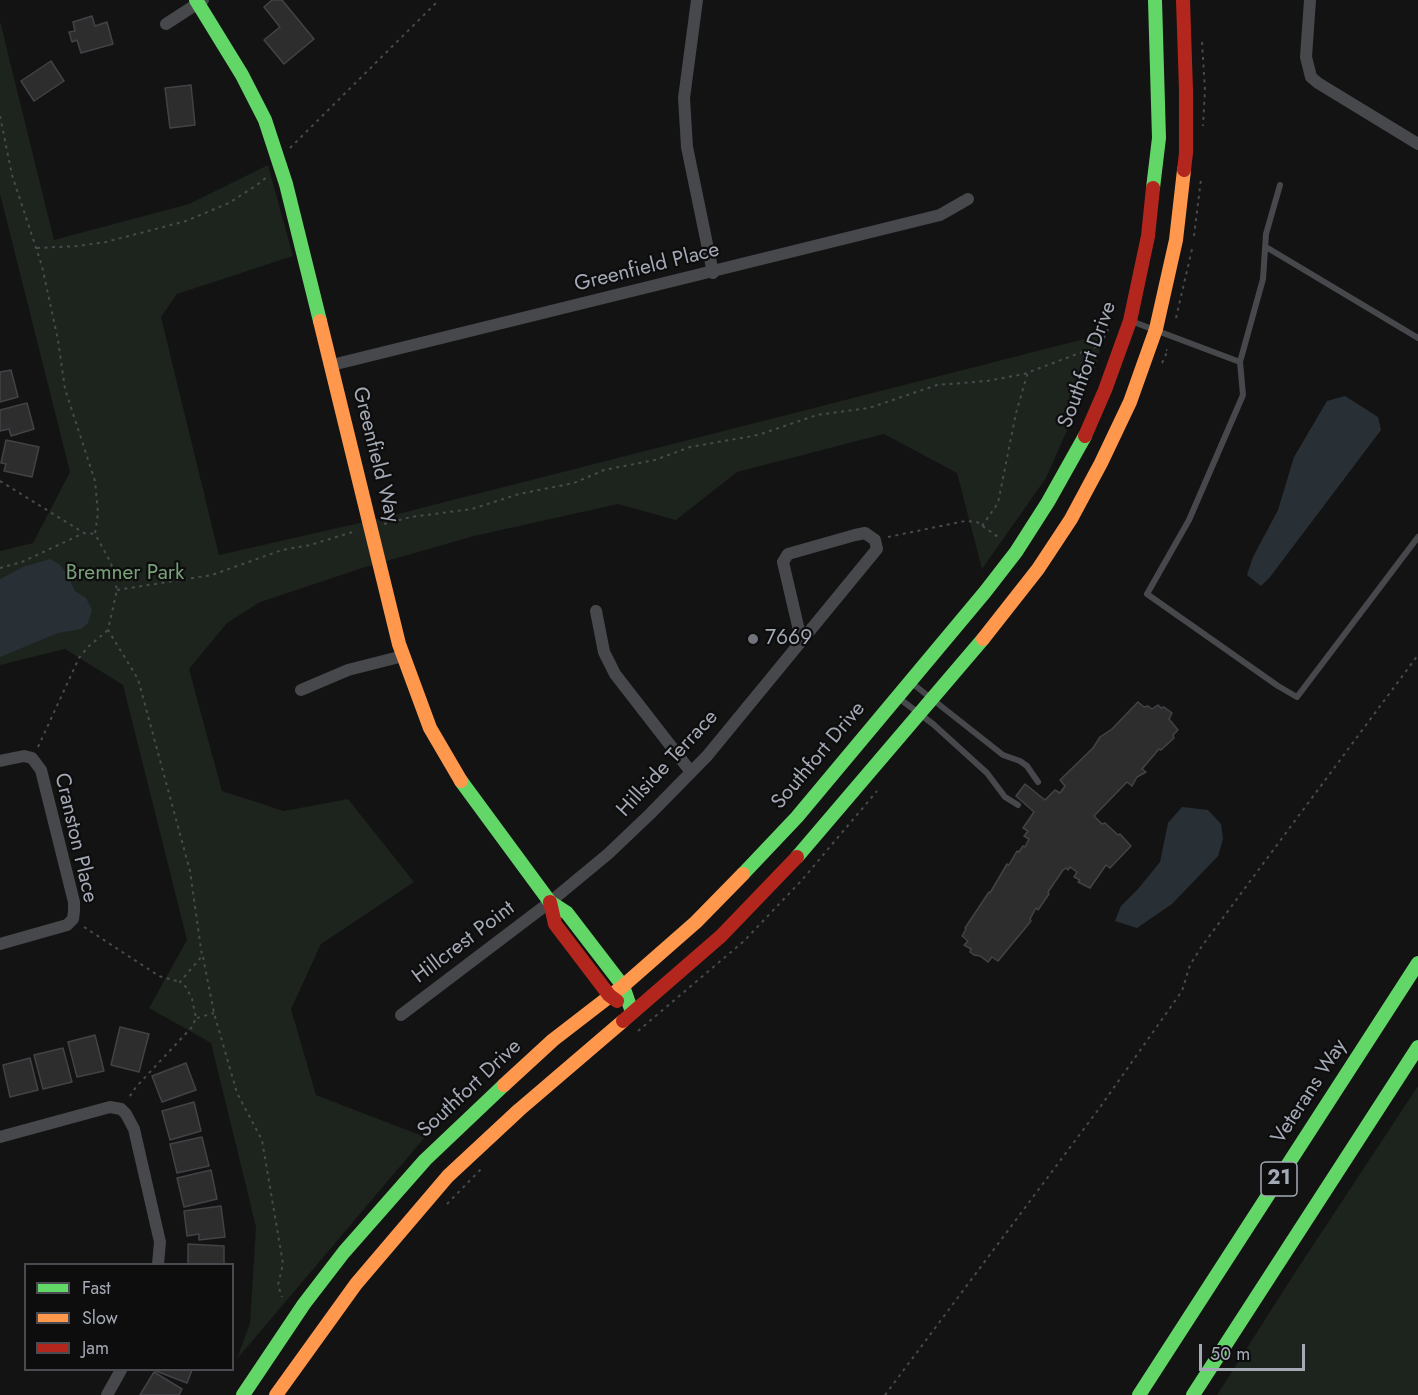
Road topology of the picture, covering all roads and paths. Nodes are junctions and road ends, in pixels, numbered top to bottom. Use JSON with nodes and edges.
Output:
{"nodes":[{"id":1,"x":439,"y":0,"type":"edge"},
{"id":2,"x":698,"y":0,"type":"edge"},
{"id":3,"x":1155,"y":0,"type":"edge"},
{"id":4,"x":1183,"y":0,"type":"edge"},
{"id":5,"x":1310,"y":0,"type":"edge"},
{"id":6,"x":199,"y":2,"type":"edge"},
{"id":7,"x":166,"y":24,"type":"dead end"},
{"id":8,"x":0,"y":116,"type":"edge"},
{"id":9,"x":2,"y":134,"type":"edge"},
{"id":10,"x":1418,"y":144,"type":"edge"},
{"id":11,"x":279,"y":163,"type":"junction"},
{"id":12,"x":1280,"y":185,"type":"dead end"},
{"id":13,"x":968,"y":199,"type":"dead end"},
{"id":14,"x":1266,"y":247,"type":"junction"},
{"id":15,"x":37,"y":248,"type":"junction"},
{"id":16,"x":713,"y":273,"type":"junction"},
{"id":17,"x":1130,"y":321,"type":"junction"},
{"id":18,"x":1156,"y":329,"type":"junction"},
{"id":19,"x":1418,"y":338,"type":"edge"},
{"id":20,"x":1101,"y":344,"type":"dead end"},
{"id":21,"x":1240,"y":362,"type":"junction"},
{"id":22,"x":332,"y":365,"type":"junction"},
{"id":23,"x":1028,"y":372,"type":"junction"},
{"id":24,"x":0,"y":481,"type":"edge"},
{"id":25,"x":982,"y":526,"type":"junction"},
{"id":26,"x":371,"y":527,"type":"junction"},
{"id":27,"x":84,"y":533,"type":"junction"},
{"id":28,"x":95,"y":534,"type":"junction"},
{"id":29,"x":1418,"y":537,"type":"edge"},
{"id":30,"x":1001,"y":539,"type":"dead end"},
{"id":31,"x":875,"y":540,"type":"junction"},
{"id":32,"x":0,"y":568,"type":"edge"},
{"id":33,"x":117,"y":590,"type":"junction"},
{"id":34,"x":596,"y":611,"type":"dead end"},
{"id":35,"x":108,"y":630,"type":"junction"},
{"id":36,"x":801,"y":639,"type":"junction"},
{"id":37,"x":1418,"y":655,"type":"edge"},
{"id":38,"x":403,"y":656,"type":"junction"},
{"id":39,"x":910,"y":682,"type":"junction"},
{"id":40,"x":301,"y":690,"type":"dead end"},
{"id":41,"x":897,"y":697,"type":"junction"},
{"id":42,"x":933,"y":698,"type":"junction"},
{"id":43,"x":921,"y":713,"type":"junction"},
{"id":44,"x":32,"y":758,"type":"junction"},
{"id":45,"x":0,"y":761,"type":"edge"},
{"id":46,"x":691,"y":772,"type":"junction"},
{"id":47,"x":1038,"y":782,"type":"dead end"},
{"id":48,"x":1018,"y":805,"type":"dead end"},
{"id":49,"x":550,"y":902,"type":"junction"},
{"id":50,"x":73,"y":919,"type":"junction"},
{"id":51,"x":0,"y":944,"type":"edge"},
{"id":52,"x":202,"y":956,"type":"junction"},
{"id":53,"x":1418,"y":963,"type":"edge"},
{"id":54,"x":180,"y":982,"type":"junction"},
{"id":55,"x":623,"y":986,"type":"junction"},
{"id":56,"x":609,"y":994,"type":"junction"},
{"id":57,"x":632,"y":1012,"type":"junction"},
{"id":58,"x":214,"y":1013,"type":"junction"},
{"id":59,"x":401,"y":1015,"type":"dead end"},
{"id":60,"x":196,"y":1018,"type":"junction"},
{"id":61,"x":1418,"y":1047,"type":"edge"},
{"id":62,"x":121,"y":1109,"type":"junction"},
{"id":63,"x":0,"y":1137,"type":"edge"},
{"id":64,"x":158,"y":1263,"type":"edge"},
{"id":65,"x":282,"y":1297,"type":"dead end"},
{"id":66,"x":120,"y":1371,"type":"edge"},
{"id":67,"x":106,"y":1395,"type":"edge"},
{"id":68,"x":243,"y":1395,"type":"edge"},
{"id":69,"x":276,"y":1395,"type":"edge"},
{"id":70,"x":885,"y":1395,"type":"edge"},
{"id":71,"x":1140,"y":1395,"type":"edge"},
{"id":72,"x":1193,"y":1395,"type":"edge"}],
"edges":[{"from":1,"to":11,"type":"path"},
{"from":2,"to":16,"type":"street"},
{"from":3,"to":17,"type":"main road","name":"Southfort Drive"},
{"from":4,"to":18,"type":"main road"},
{"from":5,"to":10,"type":"street"},
{"from":6,"to":7,"type":"street"},
{"from":6,"to":11,"type":"main road","name":"Greenfield Way"},
{"from":8,"to":9,"type":"path"},
{"from":9,"to":15,"type":"path"},
{"from":11,"to":15,"type":"path"},
{"from":11,"to":22,"type":"main road","name":"Greenfield Way"},
{"from":12,"to":14,"type":"lane"},
{"from":13,"to":16,"type":"street","name":"Greenfield Place"},
{"from":14,"to":19,"type":"lane"},
{"from":14,"to":21,"type":"lane"},
{"from":15,"to":28,"type":"path"},
{"from":16,"to":22,"type":"street","name":"Greenfield Place"},
{"from":17,"to":18,"type":"lane"},
{"from":17,"to":39,"type":"main road","name":"Southfort Drive"},
{"from":18,"to":21,"type":"lane"},
{"from":18,"to":42,"type":"main road"},
{"from":20,"to":23,"type":"path"},
{"from":21,"to":29,"type":"lane"},
{"from":22,"to":26,"type":"main road","name":"Greenfield Way"},
{"from":23,"to":25,"type":"path"},
{"from":23,"to":26,"type":"path"},
{"from":24,"to":27,"type":"path"},
{"from":25,"to":30,"type":"path"},
{"from":25,"to":31,"type":"path"},
{"from":26,"to":33,"type":"path"},
{"from":26,"to":38,"type":"main road","name":"Greenfield Way"},
{"from":27,"to":28,"type":"path"},
{"from":27,"to":32,"type":"path"},
{"from":28,"to":33,"type":"path"},
{"from":31,"to":36,"type":"street","name":"Hillside Terrace"},
{"from":31,"to":36,"type":"street"},
{"from":33,"to":35,"type":"path"},
{"from":34,"to":46,"type":"street"},
{"from":35,"to":44,"type":"path"},
{"from":35,"to":52,"type":"path"},
{"from":36,"to":46,"type":"street","name":"Hillside Terrace"},
{"from":37,"to":70,"type":"path"},
{"from":38,"to":40,"type":"street"},
{"from":38,"to":49,"type":"main road","name":"Greenfield Way"},
{"from":39,"to":41,"type":"main road","name":"Southfort Drive"},
{"from":39,"to":42,"type":"lane"},
{"from":41,"to":43,"type":"lane"},
{"from":41,"to":55,"type":"main road","name":"Southfort Drive"},
{"from":42,"to":43,"type":"main road"},
{"from":42,"to":47,"type":"lane"},
{"from":43,"to":48,"type":"lane"},
{"from":43,"to":57,"type":"main road"},
{"from":44,"to":45,"type":"street","name":"Cranston Place"},
{"from":44,"to":50,"type":"street","name":"Cranston Place"},
{"from":46,"to":49,"type":"street","name":"Hillside Terrace"},
{"from":49,"to":55,"type":"main road","name":"Greenfield Way"},
{"from":49,"to":56,"type":"main road","name":"Greenfield Way"},
{"from":49,"to":59,"type":"street","name":"Hillcrest Point"},
{"from":50,"to":51,"type":"street","name":"Cranston Place"},
{"from":50,"to":54,"type":"path"},
{"from":52,"to":54,"type":"path"},
{"from":52,"to":58,"type":"path"},
{"from":53,"to":71,"type":"main road","name":"Veterans Way","number":"21"},
{"from":54,"to":60,"type":"path"},
{"from":55,"to":56,"type":"main road","name":"Southfort Drive"},
{"from":55,"to":57,"type":"main road","name":"Greenfield Way"},
{"from":56,"to":57,"type":"main road","name":"Greenfield Way"},
{"from":56,"to":68,"type":"main road","name":"Southfort Drive"},
{"from":57,"to":69,"type":"main road"},
{"from":58,"to":60,"type":"path"},
{"from":58,"to":65,"type":"path"},
{"from":60,"to":62,"type":"path"},
{"from":61,"to":72,"type":"main road","number":"21"},
{"from":62,"to":63,"type":"street"},
{"from":62,"to":64,"type":"street"},
{"from":66,"to":67,"type":"street"}]}
